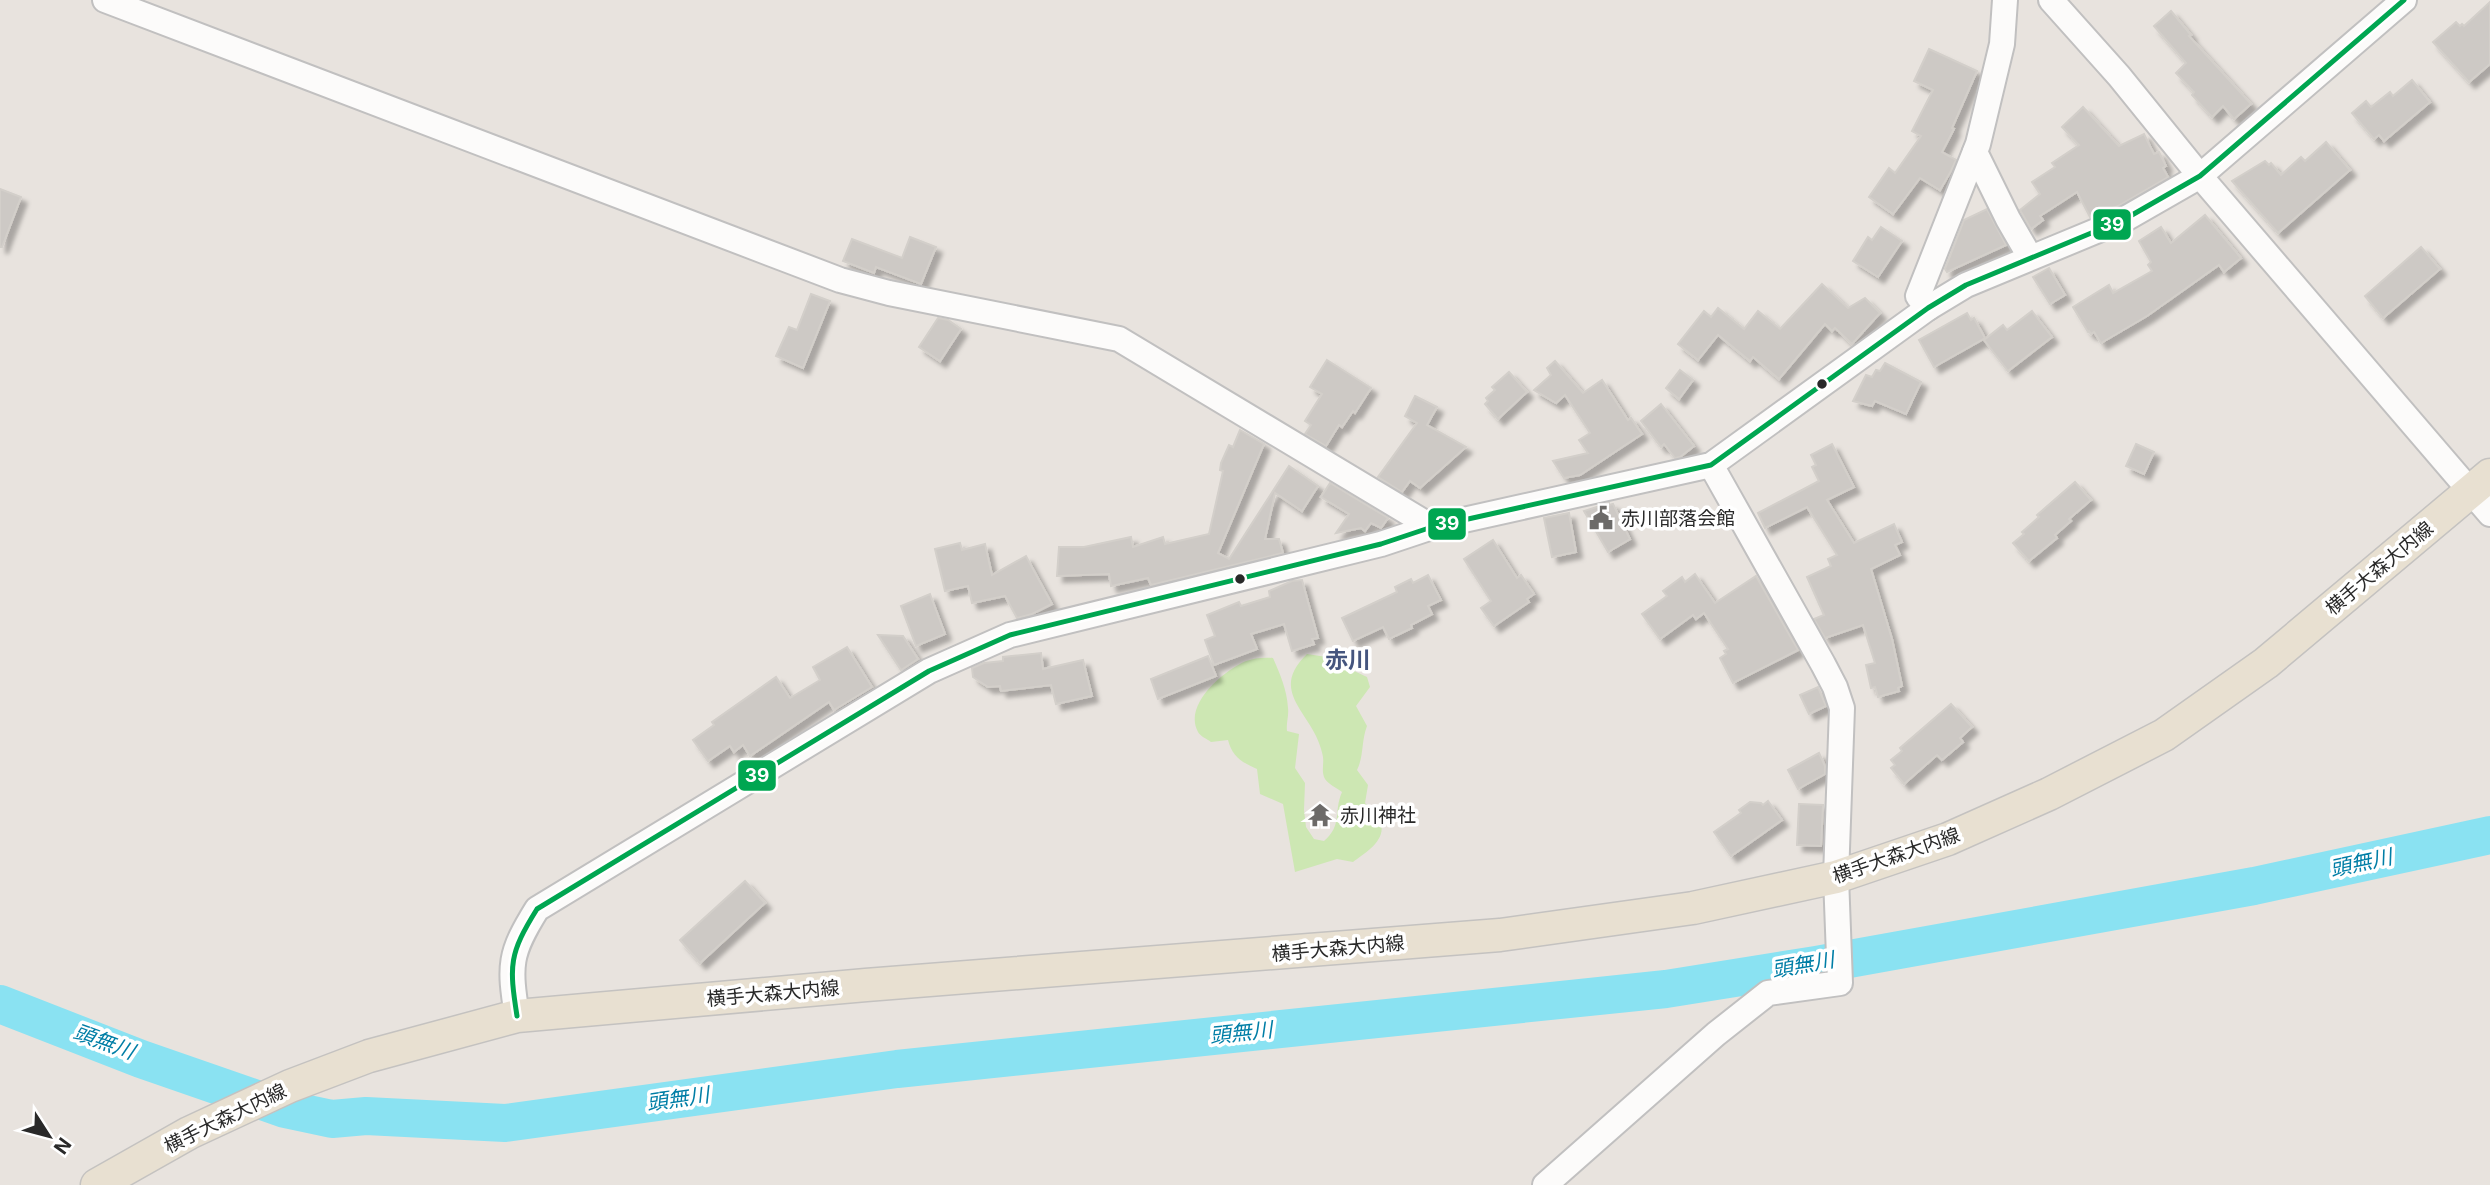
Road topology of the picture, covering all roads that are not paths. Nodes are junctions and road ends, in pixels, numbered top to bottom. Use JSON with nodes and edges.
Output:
{"nodes":[{"id":1,"x":105,"y":0,"type":"edge"},
{"id":2,"x":2005,"y":0,"type":"edge"},
{"id":3,"x":2051,"y":0,"type":"edge"},
{"id":4,"x":2404,"y":0,"type":"edge"},
{"id":5,"x":1975,"y":152,"type":"junction"},
{"id":6,"x":2200,"y":176,"type":"junction"},
{"id":7,"x":2030,"y":257,"type":"junction"},
{"id":8,"x":1928,"y":308,"type":"junction"},
{"id":9,"x":1712,"y":465,"type":"junction"},
{"id":10,"x":2484,"y":493,"type":"edge"},
{"id":11,"x":1432,"y":527,"type":"junction"},
{"id":12,"x":1836,"y":877,"type":"junction"},
{"id":13,"x":517,"y":1016,"type":"junction"},
{"id":14,"x":97,"y":1185,"type":"edge"},
{"id":15,"x":1545,"y":1185,"type":"edge"}],
"edges":[{"from":1,"to":11,"type":"street"},
{"from":2,"to":5,"type":"street"},
{"from":3,"to":6,"type":"street"},
{"from":4,"to":6,"type":"street"},
{"from":5,"to":7,"type":"street"},
{"from":5,"to":8,"type":"street"},
{"from":6,"to":7,"type":"street"},
{"from":6,"to":10,"type":"street"},
{"from":7,"to":8,"type":"street"},
{"from":8,"to":9,"type":"street"},
{"from":9,"to":11,"type":"street"},
{"from":9,"to":12,"type":"street"},
{"from":10,"to":12,"type":"main road","name":"横手大森大内線"},
{"from":11,"to":13,"type":"street"},
{"from":12,"to":13,"type":"main road","name":"横手大森大内線"},
{"from":12,"to":15,"type":"street"},
{"from":13,"to":14,"type":"main road","name":"横手大森大内線"}]}
